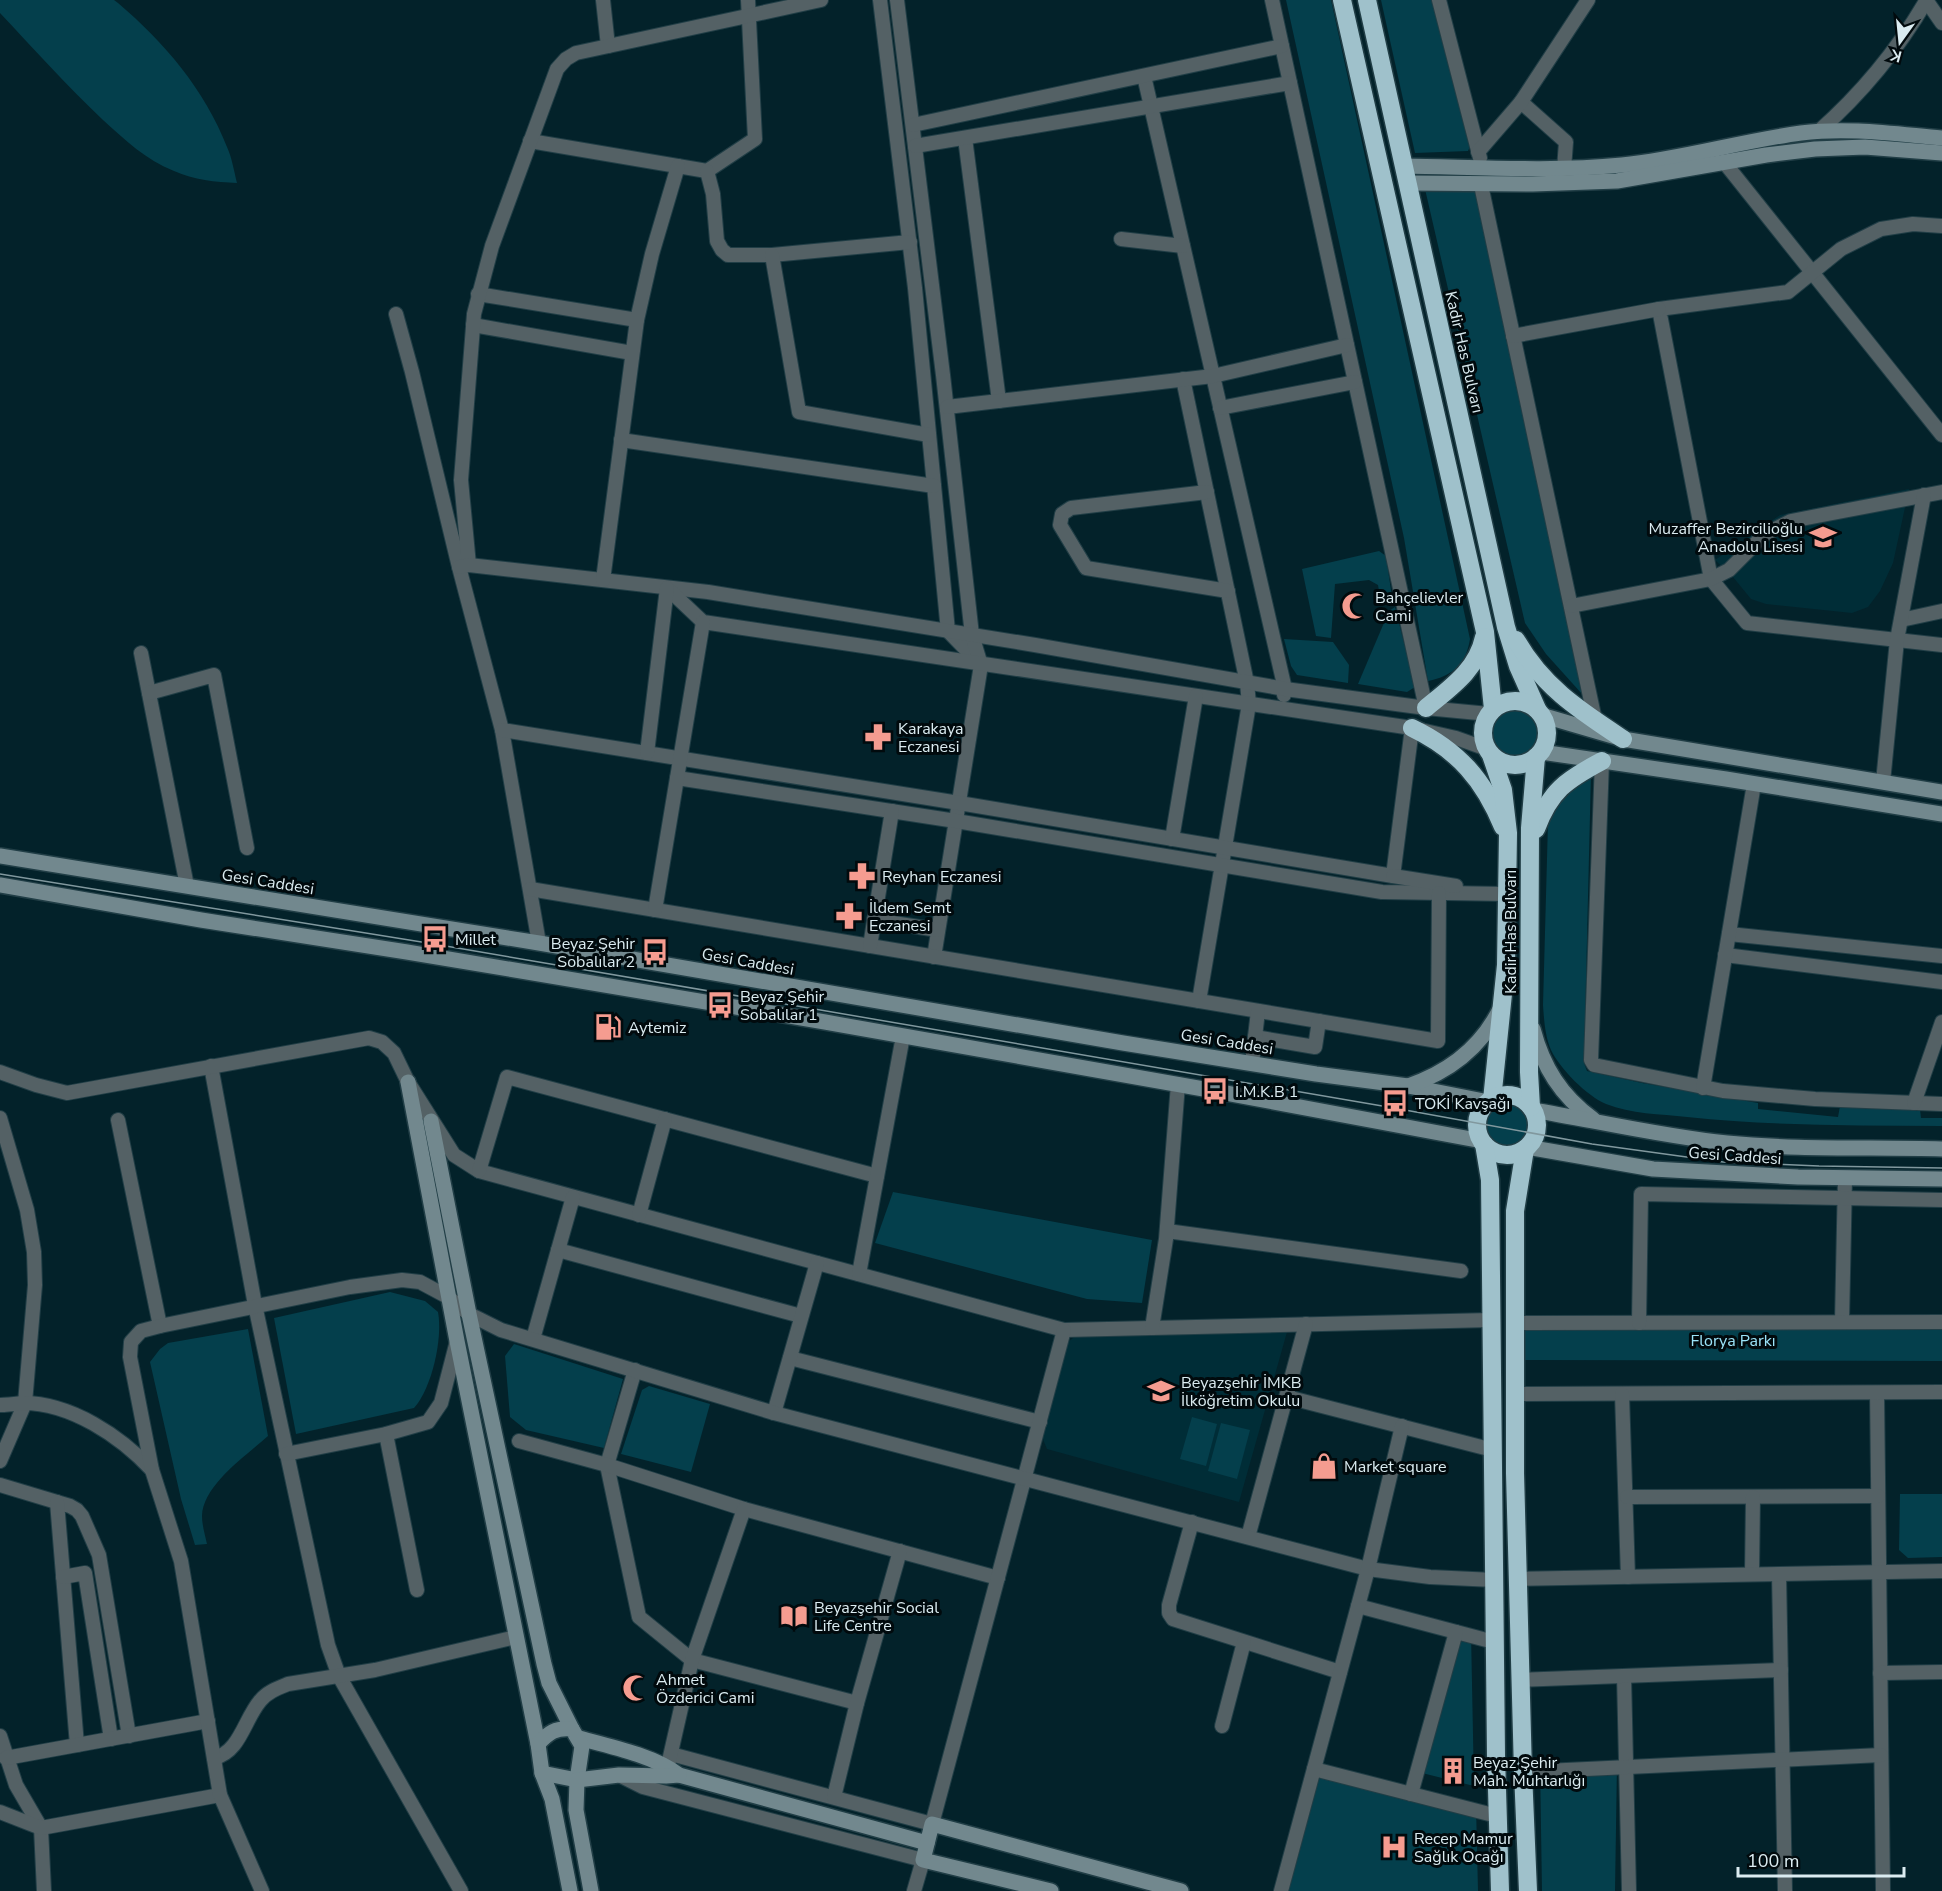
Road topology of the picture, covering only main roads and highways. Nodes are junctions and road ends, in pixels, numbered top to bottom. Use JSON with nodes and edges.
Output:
{"nodes":[{"id":1,"x":1342,"y":0,"type":"edge"},
{"id":2,"x":1367,"y":0,"type":"edge"},
{"id":3,"x":1942,"y":138,"type":"edge"},
{"id":4,"x":1942,"y":153,"type":"edge"},
{"id":5,"x":1405,"y":175,"type":"junction"},
{"id":6,"x":1503,"y":613,"type":"junction"},
{"id":7,"x":1485,"y":632,"type":"junction"},
{"id":8,"x":1426,"y":708,"type":"road end"},
{"id":9,"x":1491,"y":711,"type":"junction"},
{"id":10,"x":1539,"y":712,"type":"junction"},
{"id":11,"x":1412,"y":728,"type":"road end"},
{"id":12,"x":1623,"y":739,"type":"junction"},
{"id":13,"x":1489,"y":752,"type":"junction"},
{"id":14,"x":1539,"y":755,"type":"junction"},
{"id":15,"x":1602,"y":761,"type":"junction"},
{"id":16,"x":1942,"y":792,"type":"edge"},
{"id":17,"x":1942,"y":814,"type":"edge"},
{"id":18,"x":1508,"y":842,"type":"junction"},
{"id":19,"x":1530,"y":845,"type":"junction"},
{"id":20,"x":0,"y":856,"type":"edge"},
{"id":21,"x":0,"y":885,"type":"edge"},
{"id":22,"x":1503,"y":1002,"type":"junction"},
{"id":23,"x":1529,"y":1013,"type":"junction"},
{"id":24,"x":408,"y":1082,"type":"road end"},
{"id":25,"x":1408,"y":1086,"type":"junction"},
{"id":26,"x":1491,"y":1101,"type":"junction"},
{"id":27,"x":1532,"y":1108,"type":"junction"},
{"id":28,"x":431,"y":1121,"type":"road end"},
{"id":29,"x":1595,"y":1121,"type":"junction"},
{"id":30,"x":1483,"y":1143,"type":"junction"},
{"id":31,"x":1526,"y":1148,"type":"junction"},
{"id":32,"x":1942,"y":1149,"type":"edge"},
{"id":33,"x":1942,"y":1179,"type":"edge"},
{"id":34,"x":575,"y":1733,"type":"junction"},
{"id":35,"x":538,"y":1744,"type":"junction"},
{"id":36,"x":673,"y":1765,"type":"junction"},
{"id":37,"x":542,"y":1773,"type":"junction"},
{"id":38,"x":577,"y":1780,"type":"junction"},
{"id":39,"x":927,"y":1843,"type":"junction"},
{"id":40,"x":570,"y":1891,"type":"edge"},
{"id":41,"x":591,"y":1891,"type":"edge"},
{"id":42,"x":1051,"y":1891,"type":"edge"},
{"id":43,"x":1181,"y":1891,"type":"edge"},
{"id":44,"x":1500,"y":1891,"type":"edge"},
{"id":45,"x":1528,"y":1891,"type":"edge"}],
"edges":[{"from":1,"to":7,"type":"highway"},
{"from":2,"to":5,"type":"highway","name":"Kadir Has Bulvarı"},
{"from":3,"to":5,"type":"main road"},
{"from":4,"to":5,"type":"main road"},
{"from":5,"to":6,"type":"highway","name":"Kadir Has Bulvarı"},
{"from":6,"to":10,"type":"highway","name":"Kadir Has Bulvarı"},
{"from":6,"to":12,"type":"highway"},
{"from":7,"to":8,"type":"highway"},
{"from":7,"to":9,"type":"highway"},
{"from":9,"to":10,"type":"highway"},
{"from":9,"to":13,"type":"highway"},
{"from":10,"to":12,"type":"main road"},
{"from":10,"to":14,"type":"highway"},
{"from":11,"to":18,"type":"highway"},
{"from":12,"to":16,"type":"main road"},
{"from":13,"to":14,"type":"highway"},
{"from":13,"to":18,"type":"highway","name":"Kadir Has Bulvarı"},
{"from":14,"to":15,"type":"main road"},
{"from":14,"to":19,"type":"highway","name":"Kadir Has Bulvarı"},
{"from":15,"to":17,"type":"main road"},
{"from":15,"to":19,"type":"highway"},
{"from":18,"to":22,"type":"highway","name":"Kadir Has Bulvarı"},
{"from":19,"to":23,"type":"highway","name":"Kadir Has Bulvarı"},
{"from":20,"to":25,"type":"main road","name":"Gesi Caddesi"},
{"from":21,"to":30,"type":"main road"},
{"from":22,"to":25,"type":"main road"},
{"from":22,"to":26,"type":"highway","name":"Kadir Has Bulvarı"},
{"from":23,"to":27,"type":"highway","name":"Kadir Has Bulvarı"},
{"from":23,"to":29,"type":"main road"},
{"from":24,"to":35,"type":"main road"},
{"from":25,"to":26,"type":"main road","name":"Gesi Caddesi"},
{"from":26,"to":27,"type":"highway"},
{"from":26,"to":30,"type":"highway"},
{"from":27,"to":29,"type":"main road","name":"Gesi Caddesi"},
{"from":27,"to":31,"type":"highway"},
{"from":28,"to":34,"type":"main road"},
{"from":29,"to":32,"type":"main road","name":"Gesi Caddesi"},
{"from":30,"to":31,"type":"highway"},
{"from":30,"to":44,"type":"highway"},
{"from":31,"to":33,"type":"main road","name":"Gesi Caddesi"},
{"from":31,"to":45,"type":"highway"},
{"from":34,"to":35,"type":"main road"},
{"from":34,"to":36,"type":"main road"},
{"from":34,"to":38,"type":"main road"},
{"from":35,"to":37,"type":"main road"},
{"from":36,"to":38,"type":"main road"},
{"from":36,"to":39,"type":"main road"},
{"from":37,"to":38,"type":"main road"},
{"from":37,"to":40,"type":"main road"},
{"from":38,"to":41,"type":"main road"},
{"from":39,"to":42,"type":"main road"},
{"from":39,"to":43,"type":"main road"}]}
